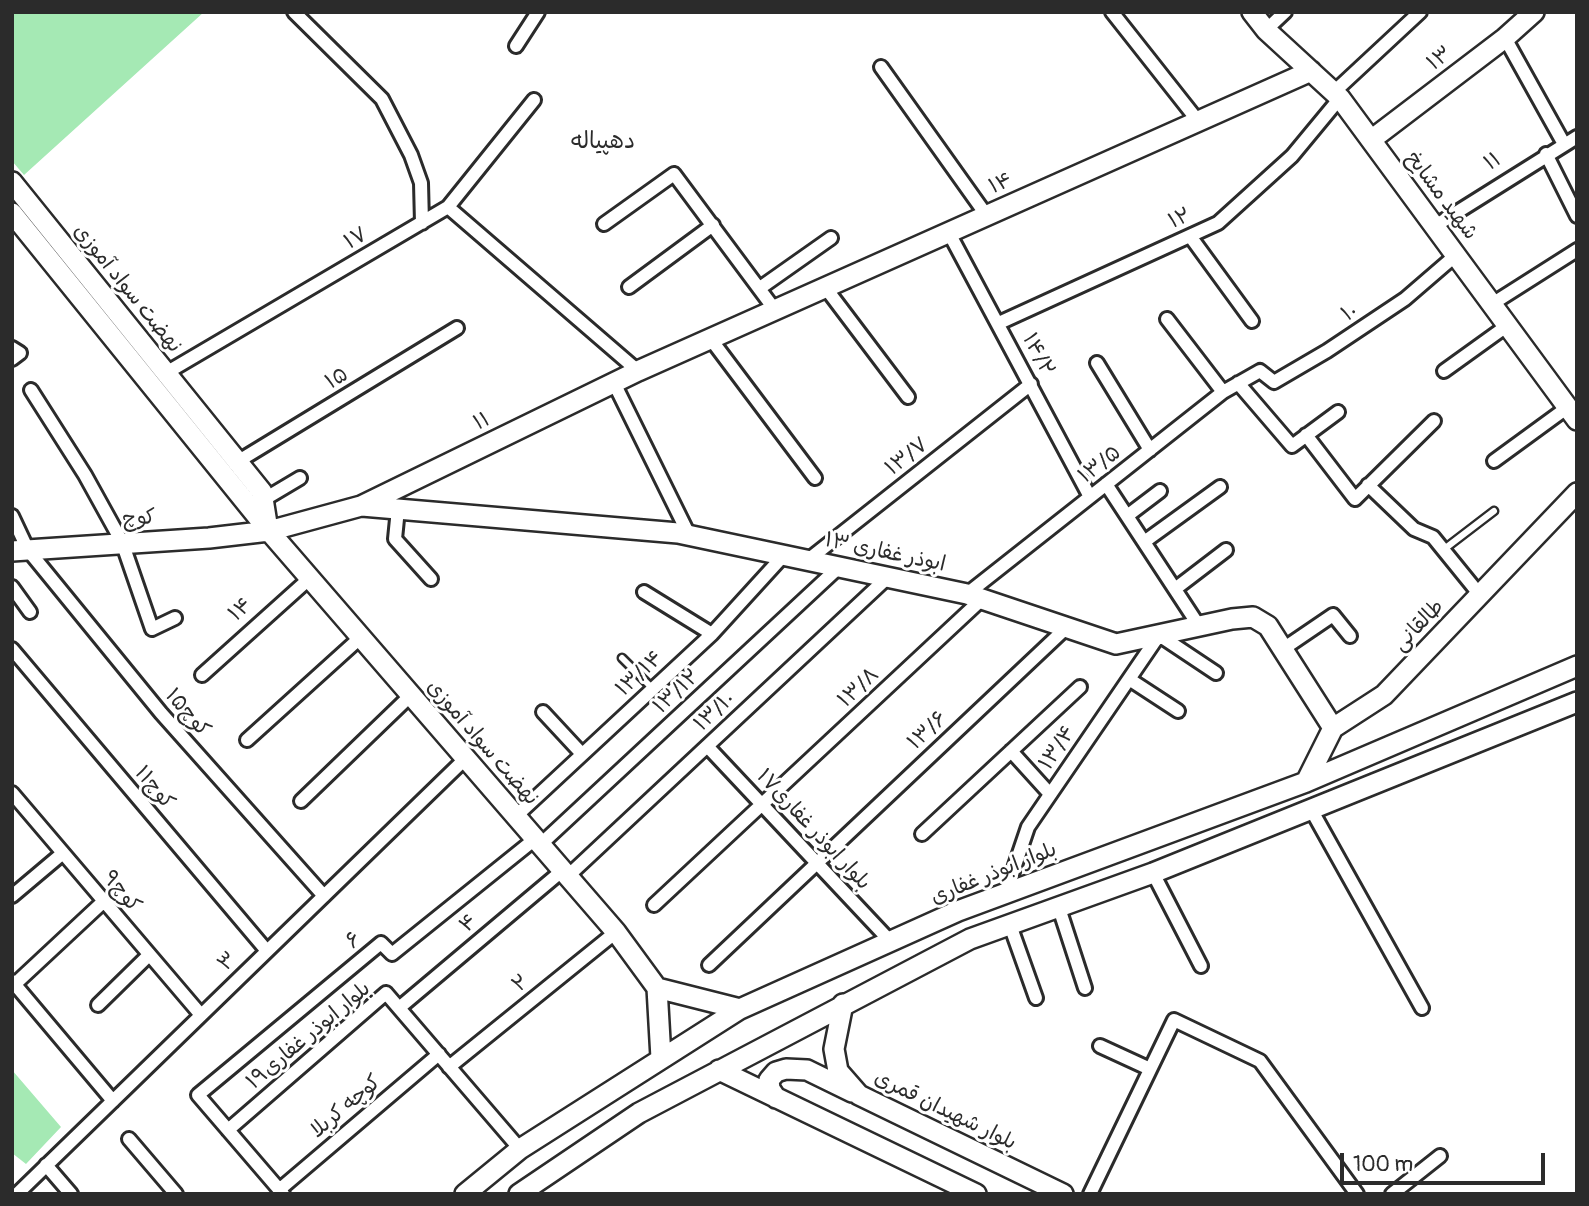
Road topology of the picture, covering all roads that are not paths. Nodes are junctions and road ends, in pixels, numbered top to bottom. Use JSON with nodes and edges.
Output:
{"nodes":[{"id":1,"x":294,"y":12,"type":"edge"},
{"id":2,"x":538,"y":12,"type":"edge"},
{"id":3,"x":1112,"y":12,"type":"edge"},
{"id":4,"x":1252,"y":12,"type":"edge"},
{"id":5,"x":1285,"y":12,"type":"edge"},
{"id":6,"x":1420,"y":12,"type":"edge"},
{"id":7,"x":1534,"y":12,"type":"edge"},
{"id":8,"x":1266,"y":30,"type":"junction"},
{"id":9,"x":1505,"y":38,"type":"junction"},
{"id":10,"x":516,"y":46,"type":"dead end"},
{"id":11,"x":881,"y":67,"type":"dead end"},
{"id":12,"x":1311,"y":71,"type":"junction"},
{"id":13,"x":1337,"y":95,"type":"junction"},
{"id":14,"x":534,"y":100,"type":"dead end"},
{"id":15,"x":1198,"y":121,"type":"junction"},
{"id":16,"x":1577,"y":137,"type":"edge"},
{"id":17,"x":1371,"y":140,"type":"junction"},
{"id":18,"x":1564,"y":144,"type":"junction"},
{"id":19,"x":1546,"y":155,"type":"junction"},
{"id":20,"x":12,"y":182,"type":"edge"},
{"id":21,"x":448,"y":207,"type":"junction"},
{"id":22,"x":12,"y":213,"type":"edge"},
{"id":23,"x":987,"y":216,"type":"junction"},
{"id":24,"x":1577,"y":216,"type":"edge"},
{"id":25,"x":422,"y":223,"type":"junction"},
{"id":26,"x":604,"y":224,"type":"dead end"},
{"id":27,"x":713,"y":225,"type":"junction"},
{"id":28,"x":1435,"y":226,"type":"junction"},
{"id":29,"x":949,"y":233,"type":"junction"},
{"id":30,"x":1190,"y":236,"type":"junction"},
{"id":31,"x":831,"y":238,"type":"dead end"},
{"id":32,"x":1577,"y":250,"type":"edge"},
{"id":33,"x":1456,"y":255,"type":"junction"},
{"id":34,"x":629,"y":287,"type":"dead end"},
{"id":35,"x":825,"y":287,"type":"junction"},
{"id":36,"x":760,"y":288,"type":"junction"},
{"id":37,"x":1492,"y":304,"type":"junction"},
{"id":38,"x":775,"y":310,"type":"junction"},
{"id":39,"x":1167,"y":319,"type":"dead end"},
{"id":40,"x":1252,"y":321,"type":"dead end"},
{"id":41,"x":999,"y":323,"type":"junction"},
{"id":42,"x":1508,"y":325,"type":"junction"},
{"id":43,"x":457,"y":328,"type":"dead end"},
{"id":44,"x":710,"y":338,"type":"junction"},
{"id":45,"x":1097,"y":363,"type":"dead end"},
{"id":46,"x":638,"y":371,"type":"junction"},
{"id":47,"x":1259,"y":371,"type":"joint"},
{"id":48,"x":1444,"y":371,"type":"dead end"},
{"id":49,"x":166,"y":373,"type":"junction"},
{"id":50,"x":614,"y":383,"type":"junction"},
{"id":51,"x":1238,"y":383,"type":"junction"},
{"id":52,"x":1031,"y":384,"type":"junction"},
{"id":53,"x":31,"y":390,"type":"dead end"},
{"id":54,"x":1223,"y":392,"type":"junction"},
{"id":55,"x":908,"y":397,"type":"dead end"},
{"id":56,"x":1571,"y":405,"type":"edge"},
{"id":57,"x":1338,"y":412,"type":"dead end"},
{"id":58,"x":1434,"y":421,"type":"dead end"},
{"id":59,"x":1306,"y":435,"type":"junction"},
{"id":60,"x":1150,"y":450,"type":"junction"},
{"id":61,"x":1493,"y":461,"type":"dead end"},
{"id":62,"x":237,"y":462,"type":"junction"},
{"id":63,"x":300,"y":478,"type":"dead end"},
{"id":64,"x":815,"y":478,"type":"dead end"},
{"id":65,"x":1106,"y":484,"type":"junction"},
{"id":66,"x":1368,"y":485,"type":"junction"},
{"id":67,"x":1220,"y":487,"type":"dead end"},
{"id":68,"x":1160,"y":491,"type":"dead end"},
{"id":69,"x":1090,"y":497,"type":"junction"},
{"id":70,"x":1574,"y":497,"type":"edge"},
{"id":71,"x":263,"y":500,"type":"junction"},
{"id":72,"x":361,"y":506,"type":"junction"},
{"id":73,"x":398,"y":509,"type":"junction"},
{"id":74,"x":1494,"y":511,"type":"dead end"},
{"id":75,"x":12,"y":516,"type":"edge"},
{"id":76,"x":1127,"y":516,"type":"junction"},
{"id":77,"x":268,"y":531,"type":"junction"},
{"id":78,"x":689,"y":535,"type":"junction"},
{"id":79,"x":122,"y":542,"type":"junction"},
{"id":80,"x":1144,"y":542,"type":"junction"},
{"id":81,"x":1226,"y":550,"type":"dead end"},
{"id":82,"x":1443,"y":550,"type":"junction"},
{"id":83,"x":20,"y":551,"type":"edge"},
{"id":84,"x":784,"y":555,"type":"junction"},
{"id":85,"x":808,"y":560,"type":"junction"},
{"id":86,"x":839,"y":567,"type":"junction"},
{"id":87,"x":888,"y":577,"type":"junction"},
{"id":88,"x":310,"y":578,"type":"junction"},
{"id":89,"x":431,"y":579,"type":"dead end"},
{"id":90,"x":12,"y":587,"type":"edge"},
{"id":91,"x":1175,"y":589,"type":"junction"},
{"id":92,"x":644,"y":592,"type":"dead end"},
{"id":93,"x":1479,"y":595,"type":"junction"},
{"id":94,"x":974,"y":597,"type":"junction"},
{"id":95,"x":30,"y":612,"type":"dead end"},
{"id":96,"x":175,"y":618,"type":"dead end"},
{"id":97,"x":1199,"y":626,"type":"junction"},
{"id":98,"x":1066,"y":628,"type":"junction"},
{"id":99,"x":712,"y":634,"type":"junction"},
{"id":100,"x":1159,"y":635,"type":"junction"},
{"id":101,"x":1350,"y":636,"type":"dead end"},
{"id":102,"x":360,"y":637,"type":"junction"},
{"id":103,"x":12,"y":649,"type":"edge"},
{"id":104,"x":1283,"y":649,"type":"junction"},
{"id":105,"x":622,"y":659,"type":"dead end"},
{"id":106,"x":1577,"y":666,"type":"edge"},
{"id":107,"x":1216,"y":673,"type":"dead end"},
{"id":108,"x":202,"y":675,"type":"dead end"},
{"id":109,"x":1129,"y":679,"type":"junction"},
{"id":110,"x":1080,"y":687,"type":"dead end"},
{"id":111,"x":653,"y":689,"type":"junction"},
{"id":112,"x":411,"y":695,"type":"junction"},
{"id":113,"x":1577,"y":702,"type":"edge"},
{"id":114,"x":543,"y":712,"type":"dead end"},
{"id":115,"x":1178,"y":712,"type":"dead end"},
{"id":116,"x":1333,"y":728,"type":"junction"},
{"id":117,"x":247,"y":740,"type":"dead end"},
{"id":118,"x":707,"y":746,"type":"junction"},
{"id":119,"x":1011,"y":751,"type":"junction"},
{"id":120,"x":582,"y":754,"type":"junction"},
{"id":121,"x":466,"y":758,"type":"junction"},
{"id":122,"x":1306,"y":782,"type":"junction"},
{"id":123,"x":1050,"y":794,"type":"junction"},
{"id":124,"x":13,"y":796,"type":"edge"},
{"id":125,"x":301,"y":800,"type":"dead end"},
{"id":126,"x":762,"y":804,"type":"junction"},
{"id":127,"x":1312,"y":811,"type":"junction"},
{"id":128,"x":516,"y":816,"type":"junction"},
{"id":129,"x":922,"y":834,"type":"dead end"},
{"id":130,"x":538,"y":841,"type":"junction"},
{"id":131,"x":63,"y":853,"type":"junction"},
{"id":132,"x":817,"y":863,"type":"junction"},
{"id":133,"x":565,"y":873,"type":"junction"},
{"id":134,"x":1153,"y":873,"type":"junction"},
{"id":135,"x":1006,"y":892,"type":"junction"},
{"id":136,"x":12,"y":896,"type":"edge"},
{"id":137,"x":324,"y":896,"type":"junction"},
{"id":138,"x":104,"y":901,"type":"junction"},
{"id":139,"x":654,"y":905,"type":"dead end"},
{"id":140,"x":1059,"y":908,"type":"junction"},
{"id":141,"x":1010,"y":925,"type":"junction"},
{"id":142,"x":616,"y":932,"type":"junction"},
{"id":143,"x":891,"y":942,"type":"junction"},
{"id":144,"x":267,"y":951,"type":"junction"},
{"id":145,"x":149,"y":955,"type":"junction"},
{"id":146,"x":709,"y":965,"type":"dead end"},
{"id":147,"x":1201,"y":965,"type":"dead end"},
{"id":148,"x":14,"y":983,"type":"edge"},
{"id":149,"x":657,"y":988,"type":"junction"},
{"id":150,"x":1085,"y":988,"type":"dead end"},
{"id":151,"x":1036,"y":999,"type":"dead end"},
{"id":152,"x":843,"y":1004,"type":"junction"},
{"id":153,"x":98,"y":1005,"type":"dead end"},
{"id":154,"x":399,"y":1008,"type":"junction"},
{"id":155,"x":1422,"y":1008,"type":"dead end"},
{"id":156,"x":740,"y":1009,"type":"junction"},
{"id":157,"x":201,"y":1016,"type":"junction"},
{"id":158,"x":1100,"y":1046,"type":"dead end"},
{"id":159,"x":439,"y":1054,"type":"junction"},
{"id":160,"x":661,"y":1058,"type":"junction"},
{"id":161,"x":449,"y":1067,"type":"junction"},
{"id":162,"x":1150,"y":1069,"type":"junction"},
{"id":163,"x":719,"y":1070,"type":"junction"},
{"id":164,"x":859,"y":1096,"type":"junction"},
{"id":165,"x":776,"y":1098,"type":"junction"},
{"id":166,"x":113,"y":1101,"type":"junction"},
{"id":167,"x":228,"y":1130,"type":"junction"},
{"id":168,"x":129,"y":1139,"type":"dead end"},
{"id":169,"x":520,"y":1149,"type":"junction"},
{"id":170,"x":1440,"y":1156,"type":"dead end"},
{"id":171,"x":46,"y":1165,"type":"junction"},
{"id":172,"x":281,"y":1192,"type":"edge"},
{"id":173,"x":17,"y":1194,"type":"edge"},
{"id":174,"x":71,"y":1194,"type":"edge"},
{"id":175,"x":176,"y":1194,"type":"edge"},
{"id":176,"x":465,"y":1194,"type":"edge"},
{"id":177,"x":519,"y":1194,"type":"edge"},
{"id":178,"x":975,"y":1194,"type":"edge"},
{"id":179,"x":1063,"y":1194,"type":"edge"},
{"id":180,"x":1090,"y":1194,"type":"edge"},
{"id":181,"x":1357,"y":1194,"type":"edge"},
{"id":182,"x":1392,"y":1194,"type":"edge"}],
"edges":[{"from":1,"to":25,"type":"street"},
{"from":2,"to":10,"type":"street"},
{"from":3,"to":15,"type":"street"},
{"from":4,"to":8,"type":"street","name":"شهید مشایخ"},
{"from":5,"to":8,"type":"street"},
{"from":6,"to":13,"type":"street"},
{"from":7,"to":9,"type":"street","name":"۱۳"},
{"from":8,"to":12,"type":"street","name":"شهید مشایخ"},
{"from":9,"to":17,"type":"street","name":"۱۳"},
{"from":9,"to":18,"type":"street"},
{"from":11,"to":23,"type":"street"},
{"from":12,"to":13,"type":"street","name":"شهید مشایخ"},
{"from":12,"to":15,"type":"street","name":"۱۴"},
{"from":13,"to":17,"type":"street","name":"شهید مشایخ"},
{"from":13,"to":30,"type":"street","name":"۱۲"},
{"from":14,"to":21,"type":"street","name":"۱۷"},
{"from":15,"to":23,"type":"street","name":"۱۴"},
{"from":16,"to":18,"type":"street","name":"۱۱"},
{"from":17,"to":28,"type":"street","name":"شهید مشایخ"},
{"from":18,"to":19,"type":"street","name":"۱۱"},
{"from":19,"to":24,"type":"street"},
{"from":19,"to":28,"type":"street","name":"۱۱"},
{"from":20,"to":49,"type":"street","name":"نهضت سواد آموزی"},
{"from":21,"to":25,"type":"street","name":"۱۷"},
{"from":21,"to":46,"type":"street"},
{"from":22,"to":77,"type":"street","name":"نهضت سواد آموزی"},
{"from":23,"to":29,"type":"street","name":"۱۴"},
{"from":25,"to":49,"type":"street","name":"۱۷"},
{"from":26,"to":27,"type":"street"},
{"from":27,"to":34,"type":"street"},
{"from":27,"to":36,"type":"street"},
{"from":28,"to":33,"type":"street","name":"شهید مشایخ"},
{"from":29,"to":35,"type":"street","name":"۱۴"},
{"from":29,"to":41,"type":"street","name":"۱۴/۲"},
{"from":30,"to":40,"type":"street"},
{"from":30,"to":41,"type":"street","name":"۱۲"},
{"from":31,"to":36,"type":"street"},
{"from":32,"to":37,"type":"street"},
{"from":33,"to":37,"type":"street","name":"شهید مشایخ"},
{"from":33,"to":47,"type":"street","name":"۱۰"},
{"from":35,"to":38,"type":"street","name":"۱۴"},
{"from":35,"to":55,"type":"street"},
{"from":36,"to":38,"type":"street"},
{"from":37,"to":42,"type":"street","name":"شهید مشایخ"},
{"from":38,"to":44,"type":"street","name":"۱۴"},
{"from":39,"to":54,"type":"street"},
{"from":41,"to":52,"type":"street","name":"۱۴/۲"},
{"from":42,"to":48,"type":"street"},
{"from":42,"to":56,"type":"street","name":"شهید مشایخ"},
{"from":43,"to":62,"type":"street","name":"۱۵"},
{"from":44,"to":46,"type":"street","name":"۱۱"},
{"from":44,"to":64,"type":"street"},
{"from":45,"to":60,"type":"street"},
{"from":46,"to":50,"type":"street","name":"۱۱"},
{"from":47,"to":51,"type":"street","name":"۱۳/۵"},
{"from":49,"to":62,"type":"street","name":"نهضت سواد آموزی"},
{"from":50,"to":72,"type":"street","name":"۱۱"},
{"from":50,"to":78,"type":"street"},
{"from":51,"to":54,"type":"street","name":"۱۳/۵"},
{"from":51,"to":59,"type":"street"},
{"from":52,"to":69,"type":"street","name":"۱۴/۲"},
{"from":52,"to":85,"type":"street","name":"۱۳/۷"},
{"from":53,"to":79,"type":"street"},
{"from":54,"to":60,"type":"street","name":"۱۳/۵"},
{"from":56,"to":61,"type":"street"},
{"from":57,"to":59,"type":"street"},
{"from":58,"to":66,"type":"street"},
{"from":59,"to":66,"type":"street"},
{"from":60,"to":65,"type":"street","name":"۱۳/۵"},
{"from":62,"to":71,"type":"street","name":"نهضت سواد آموزی"},
{"from":63,"to":71,"type":"street"},
{"from":65,"to":69,"type":"street","name":"۱۳/۵"},
{"from":65,"to":76,"type":"street"},
{"from":66,"to":82,"type":"street"},
{"from":67,"to":80,"type":"street"},
{"from":68,"to":76,"type":"street"},
{"from":69,"to":94,"type":"street","name":"۱۳/۵"},
{"from":70,"to":93,"type":"street","name":"طالقانی"},
{"from":71,"to":77,"type":"street","name":"نهضت سواد آموزی"},
{"from":72,"to":73,"type":"street","name":"۱۳ ابوذر غفاری"},
{"from":72,"to":77,"type":"street","name":"۱۱"},
{"from":73,"to":78,"type":"street","name":"۱۳ ابوذر غفاری"},
{"from":73,"to":89,"type":"street"},
{"from":74,"to":82,"type":"lane"},
{"from":75,"to":83,"type":"street","name":"۱۵کوچ"},
{"from":76,"to":80,"type":"street"},
{"from":77,"to":79,"type":"street","name":"کوچ"},
{"from":77,"to":88,"type":"street","name":"نهضت سواد آموزی"},
{"from":78,"to":84,"type":"street","name":"۱۳ ابوذر غفاری"},
{"from":79,"to":83,"type":"street","name":"کوچ"},
{"from":79,"to":96,"type":"street"},
{"from":80,"to":91,"type":"street"},
{"from":81,"to":91,"type":"street"},
{"from":82,"to":93,"type":"street"},
{"from":83,"to":137,"type":"street","name":"۱۵کوچ"},
{"from":84,"to":85,"type":"street","name":"۱۳ ابوذر غفاری"},
{"from":84,"to":99,"type":"street","name":"۱۳/۱۴"},
{"from":85,"to":86,"type":"street","name":"۱۳ ابوذر غفاری"},
{"from":86,"to":87,"type":"street","name":"۱۳ ابوذر غفاری"},
{"from":86,"to":130,"type":"street","name":"۱۳/۱۲"},
{"from":87,"to":94,"type":"street","name":"۱۳ ابوذر غفاری"},
{"from":87,"to":118,"type":"street","name":"۱۳/۱۰"},
{"from":88,"to":102,"type":"street","name":"نهضت سواد آموزی"},
{"from":88,"to":108,"type":"street","name":"۱۴"},
{"from":90,"to":95,"type":"street"},
{"from":91,"to":97,"type":"street"},
{"from":92,"to":99,"type":"street"},
{"from":93,"to":116,"type":"street","name":"طالقانی"},
{"from":94,"to":98,"type":"street","name":"۱۳ ابوذر غفاری"},
{"from":94,"to":126,"type":"street","name":"۱۳/۸"},
{"from":97,"to":100,"type":"street","name":"۱۳ ابوذر غفاری"},
{"from":97,"to":104,"type":"street","name":"۱۳ ابوذر غفاری"},
{"from":98,"to":100,"type":"street","name":"۱۳ ابوذر غفاری"},
{"from":98,"to":132,"type":"street","name":"۱۳/۶"},
{"from":99,"to":111,"type":"street","name":"۱۳/۱۴"},
{"from":100,"to":107,"type":"street"},
{"from":100,"to":109,"type":"street","name":"۱۳/۴"},
{"from":101,"to":104,"type":"street"},
{"from":102,"to":112,"type":"street","name":"نهضت سواد آموزی"},
{"from":102,"to":117,"type":"street"},
{"from":103,"to":144,"type":"street","name":"۱۱کوچ"},
{"from":104,"to":116,"type":"street","name":"۱۳ ابوذر غفاری"},
{"from":105,"to":111,"type":"lane"},
{"from":106,"to":122,"type":"street","name":"بلوار ابوذر غفاری"},
{"from":109,"to":115,"type":"street"},
{"from":109,"to":123,"type":"street","name":"۱۳/۴"},
{"from":110,"to":119,"type":"street"},
{"from":111,"to":120,"type":"street","name":"۱۳/۱۴"},
{"from":112,"to":121,"type":"street","name":"نهضت سواد آموزی"},
{"from":112,"to":125,"type":"street"},
{"from":113,"to":127,"type":"street"},
{"from":114,"to":120,"type":"street"},
{"from":116,"to":122,"type":"street"},
{"from":118,"to":126,"type":"street","name":"بلوار ابوذر غفاری۱۷"},
{"from":118,"to":133,"type":"street","name":"۱۳/۱۰"},
{"from":119,"to":123,"type":"street"},
{"from":119,"to":129,"type":"street"},
{"from":120,"to":128,"type":"street","name":"۱۳/۱۴"},
{"from":121,"to":128,"type":"street","name":"نهضت سواد آموزی"},
{"from":121,"to":137,"type":"street","name":"۳"},
{"from":122,"to":135,"type":"street","name":"بلوار ابوذر غفاری"},
{"from":123,"to":135,"type":"street","name":"۱۳/۴"},
{"from":124,"to":131,"type":"street","name":"۹کوچ"},
{"from":126,"to":132,"type":"street","name":"بلوار ابوذر غفاری۱۷"},
{"from":126,"to":139,"type":"street"},
{"from":127,"to":134,"type":"street"},
{"from":127,"to":155,"type":"street"},
{"from":128,"to":130,"type":"street","name":"نهضت سواد آموزی"},
{"from":130,"to":133,"type":"street","name":"نهضت سواد آموزی"},
{"from":130,"to":167,"type":"street","name":"۶"},
{"from":131,"to":136,"type":"street"},
{"from":131,"to":138,"type":"street","name":"۹کوچ"},
{"from":132,"to":143,"type":"street","name":"بلوار ابوذر غفاری۱۷"},
{"from":132,"to":146,"type":"street","name":"۱۳/۶"},
{"from":133,"to":142,"type":"street","name":"نهضت سواد آموزی"},
{"from":133,"to":154,"type":"street","name":"۴"},
{"from":134,"to":140,"type":"street"},
{"from":134,"to":147,"type":"street"},
{"from":135,"to":143,"type":"street","name":"بلوار ابوذر غفاری"},
{"from":137,"to":144,"type":"street","name":"۳"},
{"from":138,"to":145,"type":"street","name":"۹کوچ"},
{"from":138,"to":148,"type":"street"},
{"from":140,"to":141,"type":"street"},
{"from":140,"to":150,"type":"street"},
{"from":141,"to":151,"type":"street"},
{"from":141,"to":152,"type":"street"},
{"from":142,"to":149,"type":"street","name":"نهضت سواد آموزی"},
{"from":142,"to":161,"type":"street","name":"۲"},
{"from":143,"to":156,"type":"street","name":"بلوار ابوذر غفاری"},
{"from":144,"to":157,"type":"street","name":"۳"},
{"from":145,"to":153,"type":"street"},
{"from":145,"to":157,"type":"street","name":"۹کوچ"},
{"from":148,"to":166,"type":"street"},
{"from":149,"to":156,"type":"street"},
{"from":149,"to":160,"type":"street"},
{"from":152,"to":163,"type":"street"},
{"from":152,"to":164,"type":"street","name":"بلوار شهیدان قمری"},
{"from":154,"to":159,"type":"street","name":"بلوار ابوذر غفاری۱۹"},
{"from":154,"to":167,"type":"street","name":"بلوار ابوذر غفاری۱۹"},
{"from":156,"to":160,"type":"street","name":"بلوار ابوذر غفاری"},
{"from":157,"to":166,"type":"street","name":"۳"},
{"from":158,"to":162,"type":"street"},
{"from":159,"to":161,"type":"street","name":"بلوار ابوذر غفاری۱۹"},
{"from":159,"to":172,"type":"street","name":"کوچه کربلا"},
{"from":160,"to":169,"type":"street","name":"بلوار ابوذر غفاری"},
{"from":161,"to":169,"type":"street","name":"بلوار ابوذر غفاری۱۹"},
{"from":162,"to":180,"type":"street"},
{"from":162,"to":181,"type":"street"},
{"from":163,"to":165,"type":"street"},
{"from":163,"to":177,"type":"street"},
{"from":164,"to":165,"type":"street"},
{"from":164,"to":179,"type":"street","name":"بلوار شهیدان قمری"},
{"from":165,"to":178,"type":"street"},
{"from":166,"to":171,"type":"street","name":"۳"},
{"from":167,"to":172,"type":"street"},
{"from":168,"to":175,"type":"street"},
{"from":169,"to":176,"type":"street","name":"بلوار ابوذر غفاری"},
{"from":170,"to":182,"type":"street"},
{"from":171,"to":173,"type":"street","name":"۳"},
{"from":171,"to":174,"type":"street"}]}
